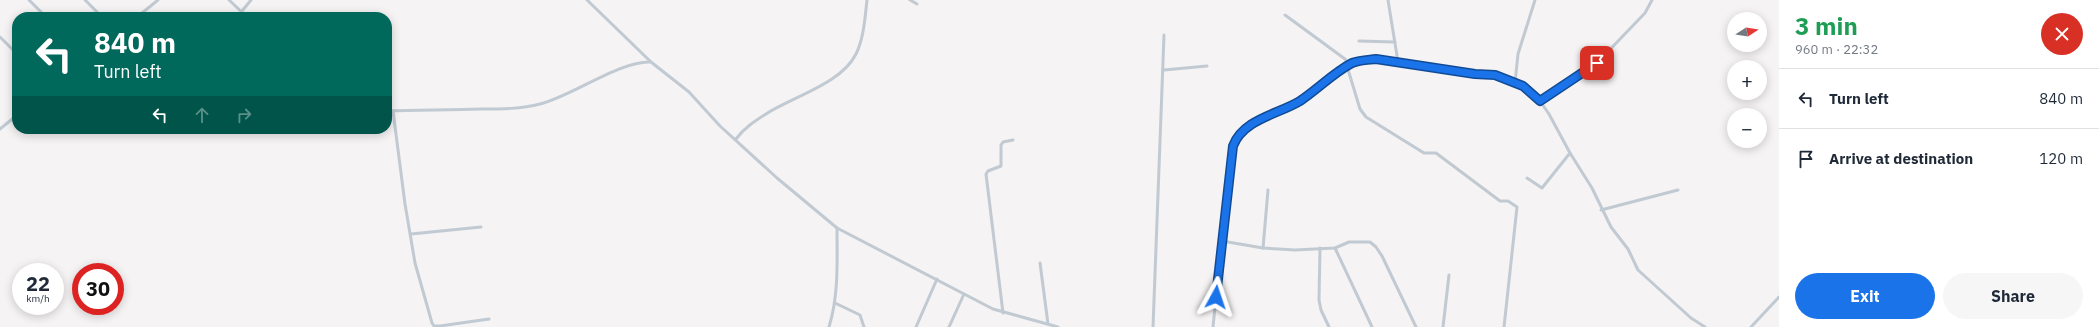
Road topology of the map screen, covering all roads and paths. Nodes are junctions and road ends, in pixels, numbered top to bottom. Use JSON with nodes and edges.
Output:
{"nodes":[{"id":1,"x":29,"y":0,"type":"edge"},
{"id":2,"x":85,"y":0,"type":"edge"},
{"id":3,"x":158,"y":0,"type":"edge"},
{"id":4,"x":229,"y":0,"type":"edge"},
{"id":5,"x":251,"y":0,"type":"edge"},
{"id":6,"x":588,"y":0,"type":"edge"},
{"id":7,"x":866,"y":0,"type":"edge"},
{"id":8,"x":910,"y":0,"type":"edge"},
{"id":9,"x":1388,"y":0,"type":"edge"},
{"id":10,"x":1535,"y":0,"type":"edge"},
{"id":11,"x":1652,"y":0,"type":"edge"},
{"id":12,"x":917,"y":4,"type":"dead end"},
{"id":13,"x":242,"y":11,"type":"joint"},
{"id":14,"x":41,"y":12,"type":"edge"},
{"id":15,"x":97,"y":12,"type":"edge"},
{"id":16,"x":143,"y":12,"type":"edge"},
{"id":17,"x":1285,"y":15,"type":"dead end"},
{"id":18,"x":1164,"y":35,"type":"dead end"},
{"id":19,"x":0,"y":37,"type":"edge"},
{"id":20,"x":1360,"y":41,"type":"dead end"},
{"id":21,"x":1395,"y":42,"type":"junction"},
{"id":22,"x":12,"y":49,"type":"edge"},
{"id":23,"x":651,"y":62,"type":"junction"},
{"id":24,"x":1398,"y":62,"type":"junction"},
{"id":25,"x":1207,"y":66,"type":"dead end"},
{"id":26,"x":1348,"y":66,"type":"junction"},
{"id":27,"x":1164,"y":70,"type":"junction"},
{"id":28,"x":1515,"y":83,"type":"junction"},
{"id":29,"x":1540,"y":101,"type":"junction"},
{"id":30,"x":393,"y":111,"type":"joint"},
{"id":31,"x":12,"y":119,"type":"edge"},
{"id":32,"x":0,"y":129,"type":"edge"},
{"id":33,"x":736,"y":139,"type":"junction"},
{"id":34,"x":1013,"y":140,"type":"dead end"},
{"id":35,"x":1570,"y":153,"type":"junction"},
{"id":36,"x":1527,"y":178,"type":"dead end"},
{"id":37,"x":1268,"y":190,"type":"dead end"},
{"id":38,"x":1678,"y":190,"type":"dead end"},
{"id":39,"x":1601,"y":210,"type":"junction"},
{"id":40,"x":482,"y":227,"type":"dead end"},
{"id":41,"x":837,"y":228,"type":"junction"},
{"id":42,"x":411,"y":234,"type":"junction"},
{"id":43,"x":1222,"y":241,"type":"junction"},
{"id":44,"x":1263,"y":248,"type":"junction"},
{"id":45,"x":1320,"y":248,"type":"junction"},
{"id":46,"x":1335,"y":248,"type":"junction"},
{"id":47,"x":1040,"y":262,"type":"dead end"},
{"id":48,"x":1449,"y":275,"type":"dead end"},
{"id":49,"x":937,"y":280,"type":"junction"},
{"id":50,"x":964,"y":294,"type":"junction"},
{"id":51,"x":1779,"y":296,"type":"edge"},
{"id":52,"x":835,"y":303,"type":"junction"},
{"id":53,"x":1003,"y":313,"type":"junction"},
{"id":54,"x":488,"y":319,"type":"dead end"},
{"id":55,"x":1048,"y":324,"type":"junction"},
{"id":56,"x":433,"y":327,"type":"edge"},
{"id":57,"x":829,"y":327,"type":"edge"},
{"id":58,"x":864,"y":327,"type":"edge"},
{"id":59,"x":916,"y":327,"type":"edge"},
{"id":60,"x":950,"y":327,"type":"edge"},
{"id":61,"x":1058,"y":327,"type":"edge"},
{"id":62,"x":1153,"y":327,"type":"edge"},
{"id":63,"x":1214,"y":327,"type":"edge"},
{"id":64,"x":1329,"y":327,"type":"edge"},
{"id":65,"x":1372,"y":327,"type":"edge"},
{"id":66,"x":1416,"y":327,"type":"edge"},
{"id":67,"x":1444,"y":327,"type":"edge"},
{"id":68,"x":1504,"y":327,"type":"edge"},
{"id":69,"x":1705,"y":327,"type":"edge"},
{"id":70,"x":1751,"y":327,"type":"edge"}],
"edges":[{"from":1,"to":14,"type":"street"},
{"from":2,"to":15,"type":"street"},
{"from":3,"to":16,"type":"street"},
{"from":4,"to":13,"type":"street"},
{"from":5,"to":13,"type":"street"},
{"from":6,"to":23,"type":"street"},
{"from":7,"to":33,"type":"street"},
{"from":8,"to":12,"type":"street"},
{"from":9,"to":21,"type":"street"},
{"from":10,"to":28,"type":"street"},
{"from":11,"to":29,"type":"street"},
{"from":17,"to":26,"type":"street"},
{"from":18,"to":27,"type":"street"},
{"from":19,"to":22,"type":"street"},
{"from":20,"to":21,"type":"street"},
{"from":21,"to":24,"type":"street"},
{"from":23,"to":30,"type":"street"},
{"from":23,"to":33,"type":"street"},
{"from":24,"to":26,"type":"street"},
{"from":24,"to":28,"type":"street"},
{"from":25,"to":27,"type":"street"},
{"from":26,"to":43,"type":"street"},
{"from":26,"to":68,"type":"street"},
{"from":27,"to":62,"type":"street"},
{"from":28,"to":29,"type":"street"},
{"from":29,"to":35,"type":"street"},
{"from":30,"to":42,"type":"street"},
{"from":31,"to":32,"type":"street"},
{"from":33,"to":41,"type":"street"},
{"from":34,"to":53,"type":"street"},
{"from":35,"to":36,"type":"street"},
{"from":35,"to":39,"type":"street"},
{"from":37,"to":44,"type":"street"},
{"from":38,"to":39,"type":"street"},
{"from":39,"to":69,"type":"street"},
{"from":40,"to":42,"type":"street"},
{"from":41,"to":49,"type":"street"},
{"from":41,"to":52,"type":"street"},
{"from":42,"to":56,"type":"street"},
{"from":43,"to":44,"type":"street"},
{"from":43,"to":63,"type":"street"},
{"from":44,"to":45,"type":"street"},
{"from":45,"to":46,"type":"street"},
{"from":45,"to":64,"type":"street"},
{"from":46,"to":65,"type":"street"},
{"from":46,"to":66,"type":"street"},
{"from":47,"to":55,"type":"street"},
{"from":48,"to":67,"type":"street"},
{"from":49,"to":50,"type":"street"},
{"from":49,"to":59,"type":"street"},
{"from":50,"to":53,"type":"street"},
{"from":50,"to":60,"type":"street"},
{"from":51,"to":70,"type":"street"},
{"from":52,"to":57,"type":"street"},
{"from":52,"to":58,"type":"street"},
{"from":53,"to":55,"type":"street"},
{"from":54,"to":56,"type":"street"},
{"from":55,"to":61,"type":"street"}]}
